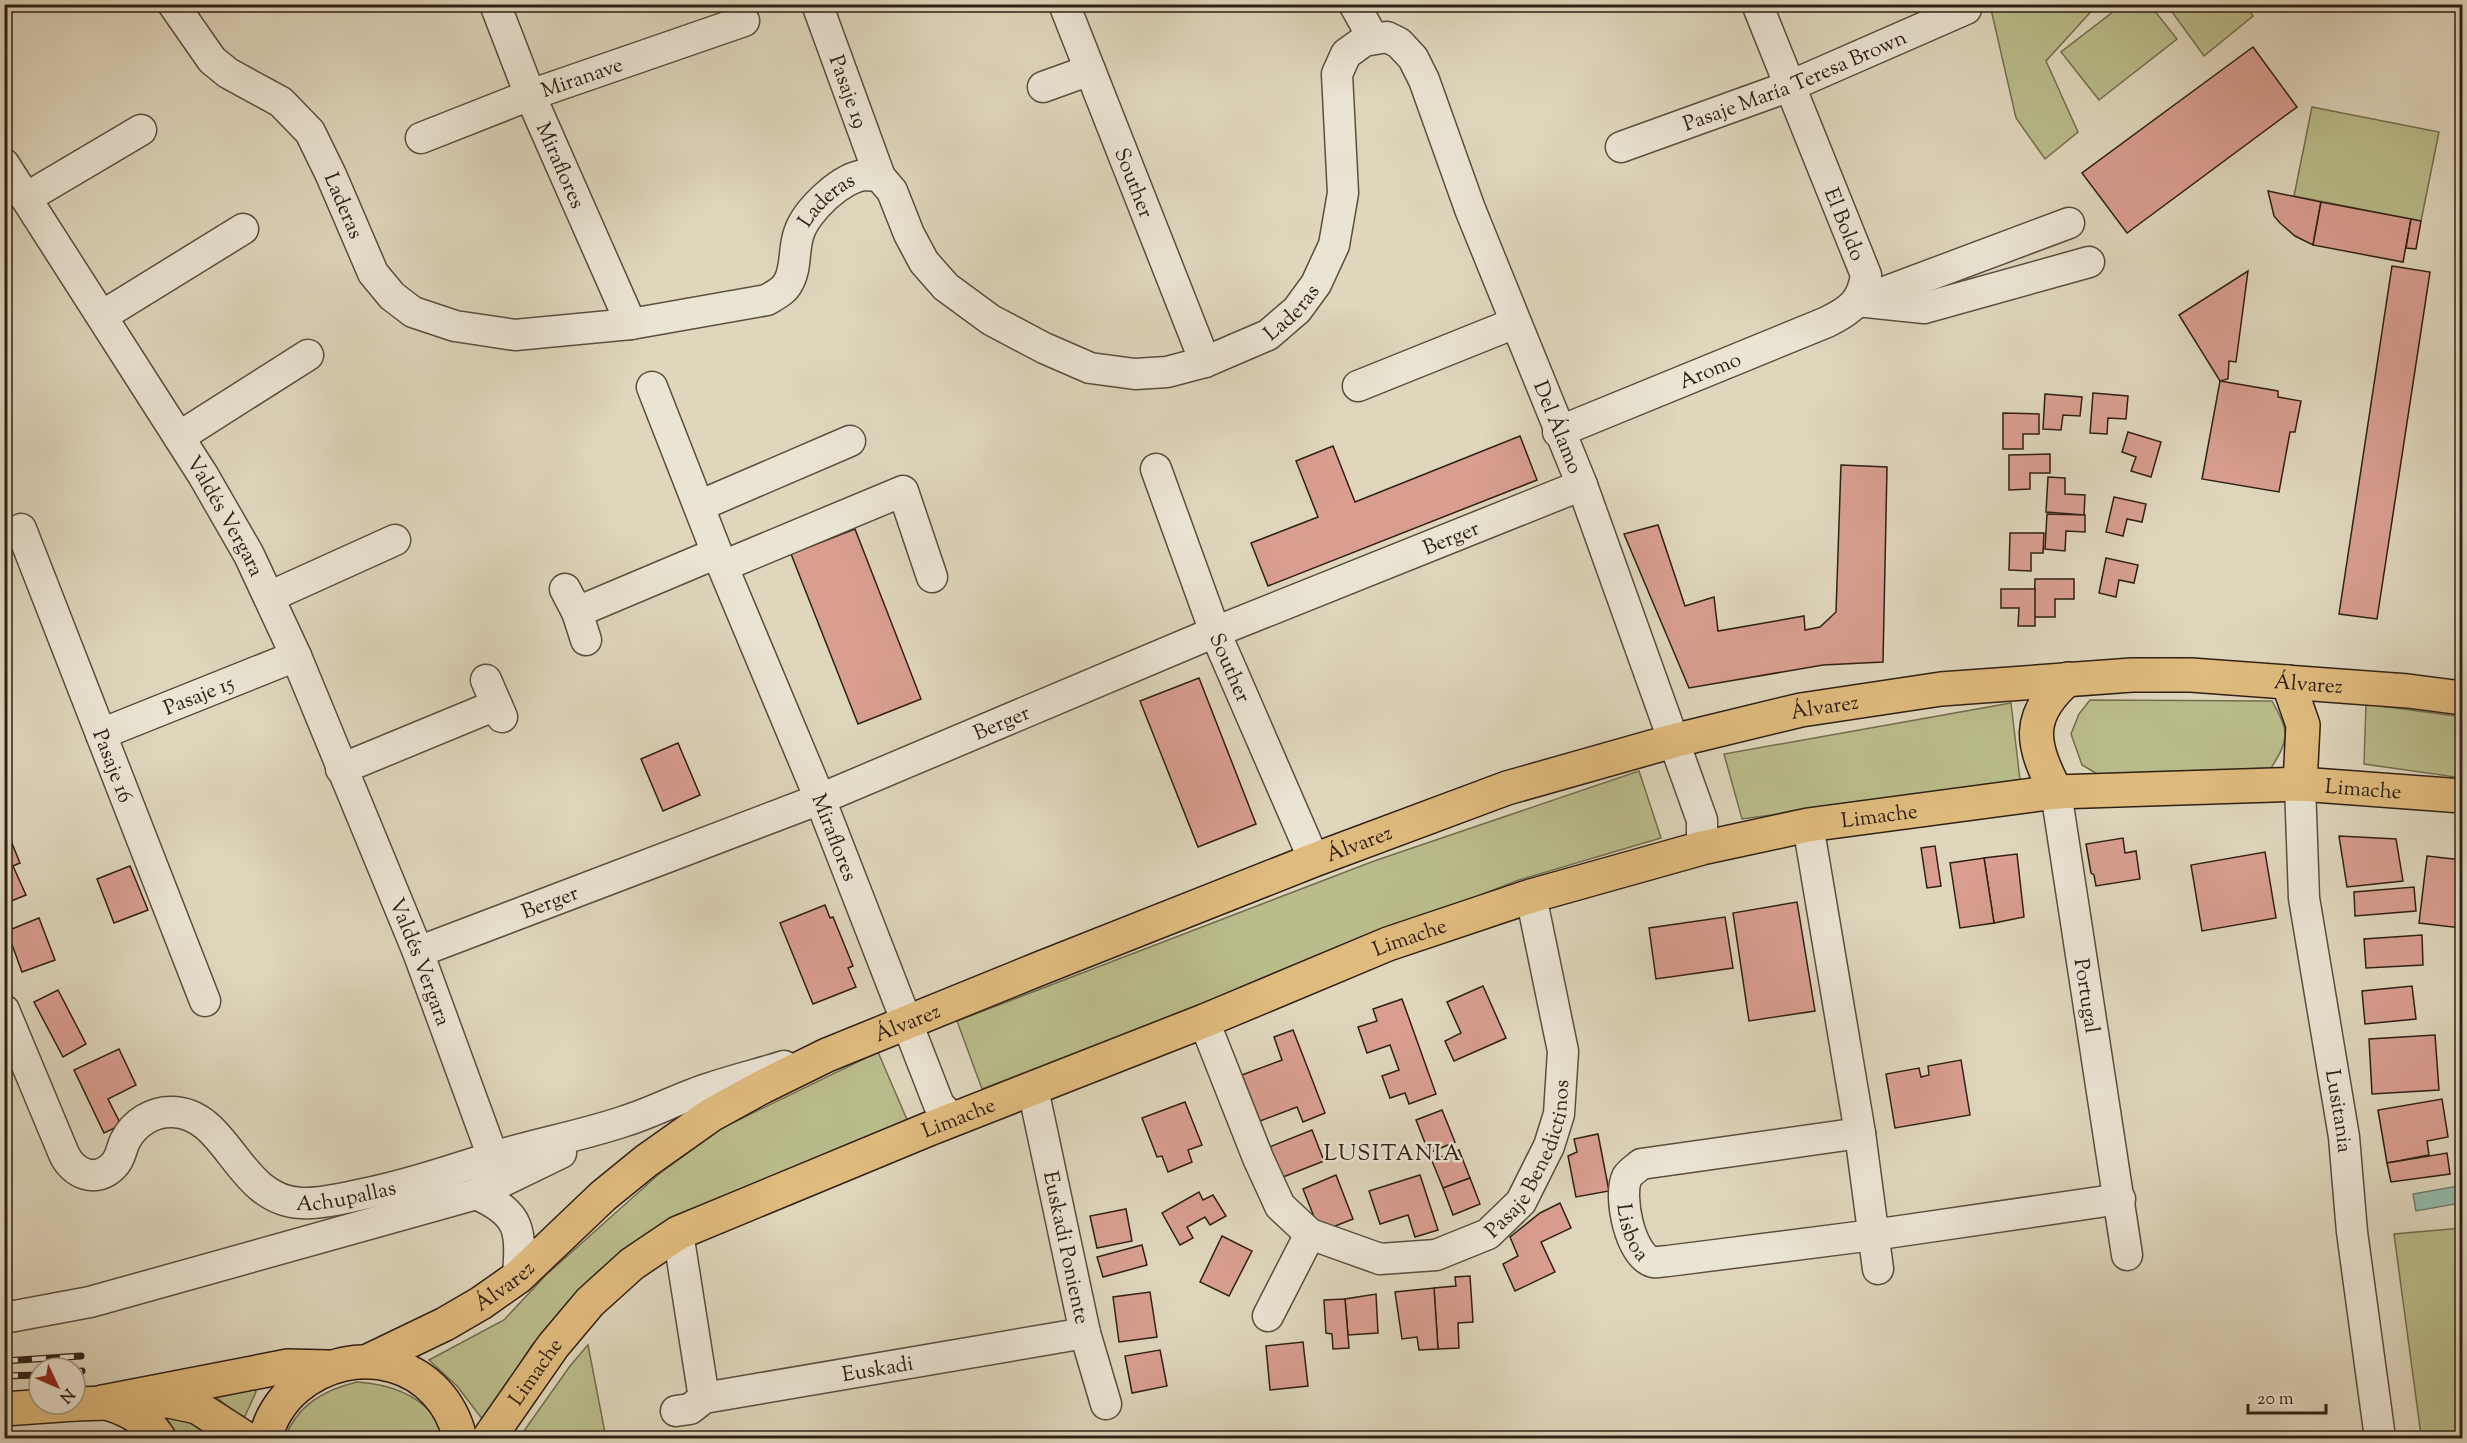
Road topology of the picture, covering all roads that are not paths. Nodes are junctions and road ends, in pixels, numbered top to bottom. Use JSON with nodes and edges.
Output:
{"nodes":[{"id":1,"x":173,"y":4,"type":"edge"},
{"id":2,"x":495,"y":4,"type":"edge"},
{"id":3,"x":818,"y":4,"type":"edge"},
{"id":4,"x":1064,"y":4,"type":"edge"},
{"id":5,"x":1354,"y":4,"type":"edge"},
{"id":6,"x":1757,"y":4,"type":"edge"},
{"id":7,"x":1966,"y":9,"type":"dead end"},
{"id":8,"x":744,"y":21,"type":"dead end"},
{"id":9,"x":1373,"y":38,"type":"junction"},
{"id":10,"x":1090,"y":70,"type":"junction"},
{"id":11,"x":1790,"y":86,"type":"junction"},
{"id":12,"x":1042,"y":87,"type":"dead end"},
{"id":13,"x":530,"y":95,"type":"junction"},
{"id":14,"x":141,"y":130,"type":"dead end"},
{"id":15,"x":421,"y":138,"type":"dead end"},
{"id":16,"x":1621,"y":147,"type":"dead end"},
{"id":17,"x":4,"y":164,"type":"edge"},
{"id":18,"x":880,"y":177,"type":"junction"},
{"id":19,"x":26,"y":198,"type":"junction"},
{"id":20,"x":2069,"y":223,"type":"dead end"},
{"id":21,"x":243,"y":229,"type":"dead end"},
{"id":22,"x":2089,"y":262,"type":"dead end"},
{"id":23,"x":1857,"y":302,"type":"junction"},
{"id":24,"x":102,"y":316,"type":"junction"},
{"id":25,"x":1515,"y":322,"type":"junction"},
{"id":26,"x":631,"y":324,"type":"junction"},
{"id":27,"x":308,"y":355,"type":"dead end"},
{"id":28,"x":1205,"y":362,"type":"junction"},
{"id":29,"x":1358,"y":386,"type":"dead end"},
{"id":30,"x":652,"y":387,"type":"dead end"},
{"id":31,"x":1558,"y":432,"type":"junction"},
{"id":32,"x":179,"y":437,"type":"junction"},
{"id":33,"x":850,"y":441,"type":"dead end"},
{"id":34,"x":1156,"y":469,"type":"dead end"},
{"id":35,"x":1582,"y":485,"type":"junction"},
{"id":36,"x":699,"y":506,"type":"junction"},
{"id":37,"x":21,"y":529,"type":"dead end"},
{"id":38,"x":395,"y":540,"type":"dead end"},
{"id":39,"x":720,"y":560,"type":"junction"},
{"id":40,"x":932,"y":577,"type":"dead end"},
{"id":41,"x":269,"y":597,"type":"junction"},
{"id":42,"x":576,"y":614,"type":"dead end"},
{"id":43,"x":1215,"y":632,"type":"junction"},
{"id":44,"x":296,"y":656,"type":"junction"},
{"id":45,"x":2068,"y":680,"type":"junction"},
{"id":46,"x":2288,"y":682,"type":"junction"},
{"id":47,"x":2463,"y":698,"type":"edge"},
{"id":48,"x":495,"y":700,"type":"dead end"},
{"id":49,"x":100,"y":734,"type":"junction"},
{"id":50,"x":1673,"y":741,"type":"junction"},
{"id":51,"x":341,"y":769,"type":"junction"},
{"id":52,"x":2300,"y":784,"type":"junction"},
{"id":53,"x":2056,"y":792,"type":"junction"},
{"id":54,"x":2463,"y":796,"type":"edge"},
{"id":55,"x":820,"y":799,"type":"junction"},
{"id":56,"x":1808,"y":825,"type":"junction"},
{"id":57,"x":1702,"y":848,"type":"junction"},
{"id":58,"x":1314,"y":860,"type":"junction"},
{"id":59,"x":1531,"y":896,"type":"junction"},
{"id":60,"x":418,"y":952,"type":"junction"},
{"id":61,"x":205,"y":1001,"type":"dead end"},
{"id":62,"x":4,"y":1010,"type":"edge"},
{"id":63,"x":1204,"y":1021,"type":"junction"},
{"id":64,"x":906,"y":1022,"type":"junction"},
{"id":65,"x":838,"y":1051,"type":"junction"},
{"id":66,"x":1033,"y":1089,"type":"junction"},
{"id":67,"x":953,"y":1119,"type":"junction"},
{"id":68,"x":625,"y":1121,"type":"junction"},
{"id":69,"x":1860,"y":1133,"type":"junction"},
{"id":70,"x":493,"y":1157,"type":"junction"},
{"id":71,"x":476,"y":1194,"type":"junction"},
{"id":72,"x":2120,"y":1198,"type":"junction"},
{"id":73,"x":678,"y":1233,"type":"junction"},
{"id":74,"x":1310,"y":1234,"type":"junction"},
{"id":75,"x":1873,"y":1235,"type":"junction"},
{"id":76,"x":2127,"y":1255,"type":"dead end"},
{"id":77,"x":1878,"y":1269,"type":"dead end"},
{"id":78,"x":518,"y":1277,"type":"junction"},
{"id":79,"x":1268,"y":1316,"type":"dead end"},
{"id":80,"x":4,"y":1318,"type":"edge"},
{"id":81,"x":1085,"y":1333,"type":"junction"},
{"id":82,"x":368,"y":1361,"type":"junction"},
{"id":83,"x":328,"y":1367,"type":"junction"},
{"id":84,"x":704,"y":1398,"type":"junction"},
{"id":85,"x":87,"y":1402,"type":"edge"},
{"id":86,"x":87,"y":1403,"type":"edge"},
{"id":87,"x":87,"y":1404,"type":"edge"},
{"id":88,"x":1106,"y":1404,"type":"dead end"},
{"id":89,"x":27,"y":1407,"type":"edge"},
{"id":90,"x":4,"y":1409,"type":"edge"},
{"id":91,"x":676,"y":1411,"type":"dead end"},
{"id":92,"x":159,"y":1438,"type":"edge"},
{"id":93,"x":245,"y":1438,"type":"edge"},
{"id":94,"x":266,"y":1438,"type":"edge"},
{"id":95,"x":460,"y":1438,"type":"edge"},
{"id":96,"x":489,"y":1438,"type":"edge"},
{"id":97,"x":2380,"y":1438,"type":"edge"}],
"edges":[{"from":1,"to":26,"type":"street","name":"Laderas"},
{"from":2,"to":13,"type":"street","name":"Miraflores"},
{"from":3,"to":18,"type":"street","name":"Pasaje 19"},
{"from":4,"to":10,"type":"street","name":"Souther"},
{"from":5,"to":9,"type":"street"},
{"from":6,"to":11,"type":"street","name":"El Boldo"},
{"from":7,"to":11,"type":"street","name":"Pasaje María Teresa Brown"},
{"from":8,"to":13,"type":"street","name":"Miranave"},
{"from":9,"to":25,"type":"street","name":"Del Álamo"},
{"from":9,"to":28,"type":"street","name":"Laderas"},
{"from":10,"to":12,"type":"street"},
{"from":10,"to":28,"type":"street","name":"Souther"},
{"from":11,"to":16,"type":"street","name":"Pasaje María Teresa Brown"},
{"from":11,"to":23,"type":"street","name":"El Boldo"},
{"from":13,"to":15,"type":"street","name":"Miranave"},
{"from":13,"to":26,"type":"street","name":"Miraflores"},
{"from":14,"to":19,"type":"street"},
{"from":17,"to":19,"type":"street","name":"Valdés Vergara"},
{"from":18,"to":26,"type":"street","name":"Laderas"},
{"from":18,"to":28,"type":"street","name":"Laderas"},
{"from":19,"to":24,"type":"street","name":"Valdés Vergara"},
{"from":20,"to":23,"type":"street"},
{"from":21,"to":24,"type":"street"},
{"from":22,"to":23,"type":"street"},
{"from":23,"to":31,"type":"street","name":"Aromo"},
{"from":24,"to":32,"type":"street","name":"Valdés Vergara"},
{"from":25,"to":29,"type":"street"},
{"from":25,"to":31,"type":"street","name":"Del Álamo"},
{"from":27,"to":32,"type":"street","name":"Valdés Vergara"},
{"from":30,"to":36,"type":"street","name":"Miraflores"},
{"from":31,"to":35,"type":"street","name":"Del Álamo"},
{"from":32,"to":41,"type":"street","name":"Valdés Vergara"},
{"from":33,"to":36,"type":"street"},
{"from":34,"to":43,"type":"street","name":"Souther"},
{"from":35,"to":43,"type":"street","name":"Berger"},
{"from":35,"to":50,"type":"street","name":"Del Álamo"},
{"from":36,"to":39,"type":"street","name":"Miraflores"},
{"from":37,"to":49,"type":"street","name":"Pasaje 16"},
{"from":38,"to":41,"type":"street","name":"Valdés Vergara"},
{"from":39,"to":40,"type":"street"},
{"from":39,"to":42,"type":"street"},
{"from":39,"to":55,"type":"street","name":"Miraflores"},
{"from":41,"to":44,"type":"street","name":"Valdés Vergara"},
{"from":43,"to":55,"type":"street","name":"Berger"},
{"from":43,"to":58,"type":"street","name":"Souther"},
{"from":44,"to":49,"type":"street","name":"Pasaje 15"},
{"from":44,"to":51,"type":"street","name":"Valdés Vergara"},
{"from":45,"to":46,"type":"main road","name":"Álvarez"},
{"from":45,"to":50,"type":"main road","name":"Álvarez"},
{"from":45,"to":53,"type":"main road"},
{"from":46,"to":47,"type":"main road","name":"Álvarez"},
{"from":46,"to":52,"type":"main road"},
{"from":48,"to":51,"type":"street"},
{"from":49,"to":61,"type":"street","name":"Pasaje 16"},
{"from":50,"to":57,"type":"street","name":"Del Álamo"},
{"from":50,"to":58,"type":"main road","name":"Álvarez"},
{"from":51,"to":60,"type":"street","name":"Valdés Vergara"},
{"from":52,"to":53,"type":"main road","name":"Limache"},
{"from":52,"to":54,"type":"main road","name":"Limache"},
{"from":52,"to":97,"type":"street","name":"Lusitania"},
{"from":53,"to":56,"type":"main road","name":"Limache"},
{"from":53,"to":72,"type":"street","name":"Portugal"},
{"from":55,"to":60,"type":"street","name":"Berger"},
{"from":55,"to":64,"type":"street","name":"Miraflores"},
{"from":56,"to":57,"type":"main road","name":"Limache"},
{"from":56,"to":69,"type":"street"},
{"from":57,"to":59,"type":"main road","name":"Limache"},
{"from":58,"to":64,"type":"main road","name":"Álvarez"},
{"from":59,"to":63,"type":"main road","name":"Limache"},
{"from":59,"to":74,"type":"street","name":"Pasaje Benedictinos"},
{"from":60,"to":70,"type":"street","name":"Valdés Vergara"},
{"from":62,"to":70,"type":"street","name":"Achupallas"},
{"from":63,"to":66,"type":"main road","name":"Limache"},
{"from":63,"to":74,"type":"street","name":"Pasaje Benedictinos"},
{"from":64,"to":65,"type":"main road","name":"Álvarez"},
{"from":64,"to":67,"type":"street","name":"Miraflores"},
{"from":65,"to":68,"type":"street","name":"Achupallas"},
{"from":65,"to":78,"type":"main road","name":"Álvarez"},
{"from":66,"to":67,"type":"main road","name":"Limache"},
{"from":66,"to":81,"type":"street","name":"Euskadi Poniente"},
{"from":67,"to":73,"type":"main road","name":"Limache"},
{"from":68,"to":70,"type":"street","name":"Achupallas"},
{"from":68,"to":71,"type":"street"},
{"from":69,"to":75,"type":"street"},
{"from":69,"to":75,"type":"street","name":"Lisboa"},
{"from":71,"to":78,"type":"street"},
{"from":71,"to":80,"type":"street"},
{"from":72,"to":75,"type":"street"},
{"from":72,"to":76,"type":"street","name":"Portugal"},
{"from":73,"to":84,"type":"street"},
{"from":73,"to":96,"type":"main road","name":"Limache"},
{"from":74,"to":79,"type":"street"},
{"from":75,"to":77,"type":"street"},
{"from":78,"to":82,"type":"main road","name":"Álvarez"},
{"from":81,"to":84,"type":"street","name":"Euskadi"},
{"from":81,"to":88,"type":"street","name":"Euskadi Poniente"},
{"from":82,"to":83,"type":"main road"},
{"from":82,"to":95,"type":"main road"},
{"from":83,"to":85,"type":"main road"},
{"from":83,"to":94,"type":"main road"},
{"from":84,"to":91,"type":"street","name":"Euskadi"},
{"from":86,"to":93,"type":"main road"},
{"from":87,"to":92,"type":"main road"},
{"from":89,"to":90,"type":"main road"}]}
